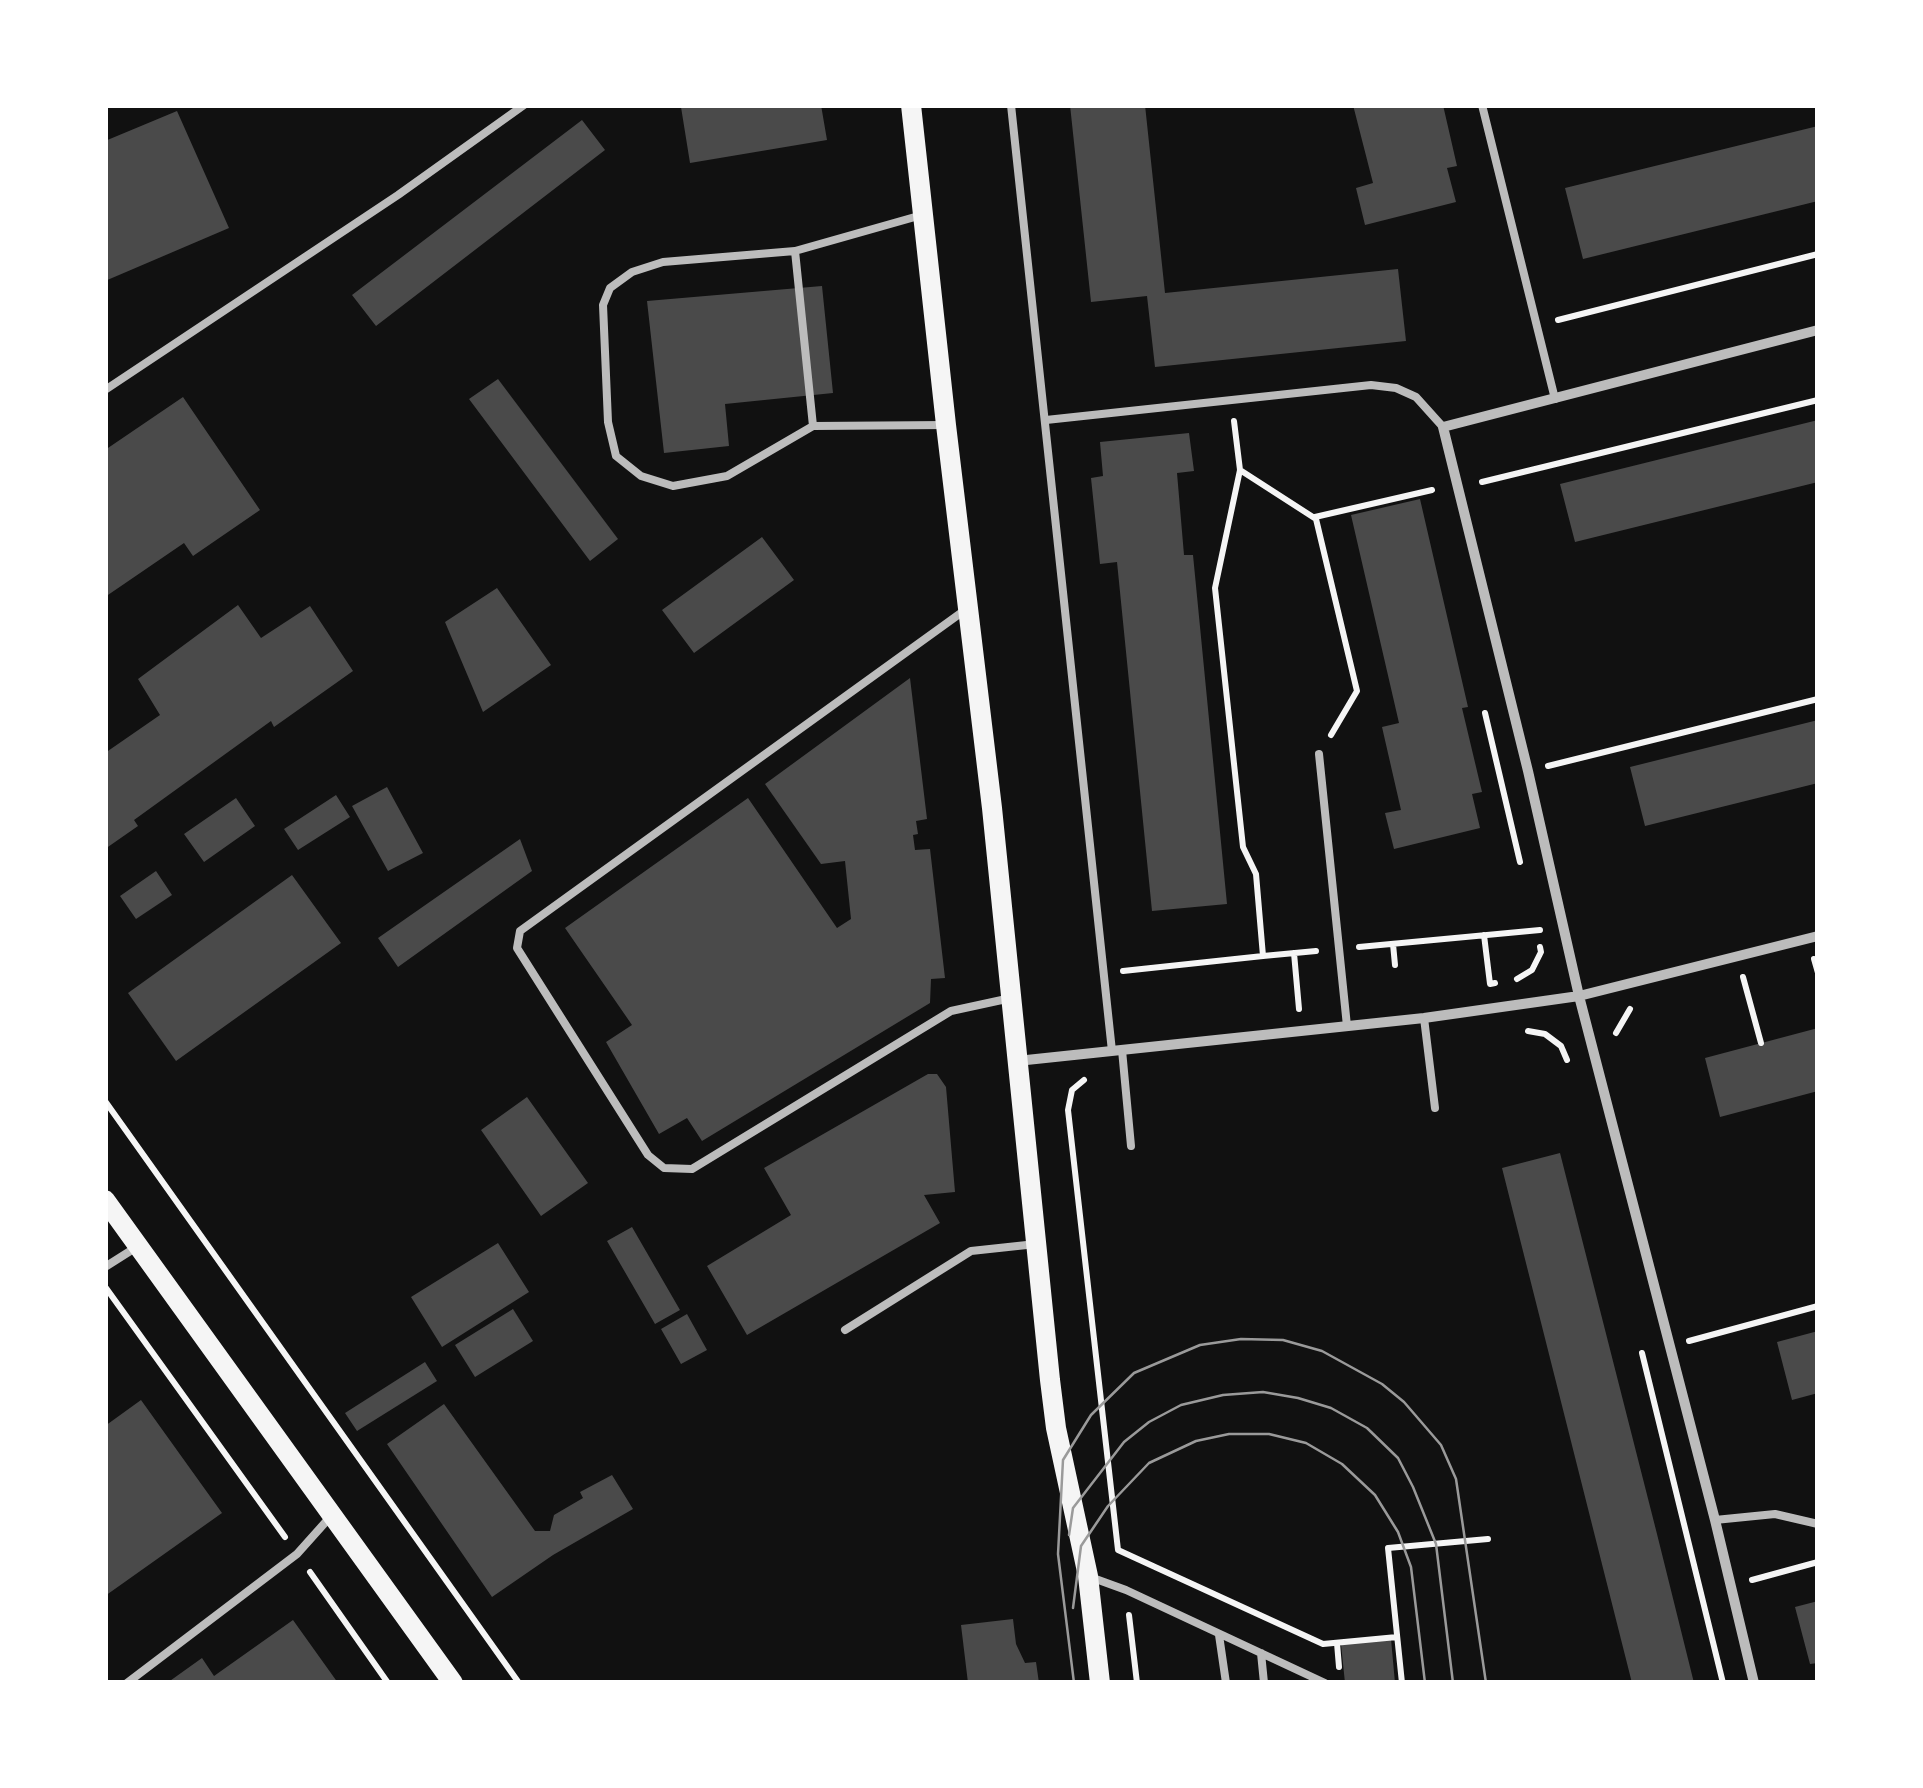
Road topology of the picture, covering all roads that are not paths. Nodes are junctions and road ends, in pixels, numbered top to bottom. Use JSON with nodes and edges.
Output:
{"nodes":[{"id":1,"x":524,"y":105,"type":"edge"},
{"id":2,"x":911,"y":105,"type":"edge"},
{"id":3,"x":1011,"y":105,"type":"edge"},
{"id":4,"x":1482,"y":105,"type":"edge"},
{"id":5,"x":922,"y":215,"type":"junction"},
{"id":6,"x":795,"y":252,"type":"junction"},
{"id":7,"x":1818,"y":330,"type":"edge"},
{"id":8,"x":105,"y":390,"type":"edge"},
{"id":9,"x":1555,"y":399,"type":"junction"},
{"id":10,"x":1046,"y":420,"type":"junction"},
{"id":11,"x":946,"y":425,"type":"junction"},
{"id":12,"x":813,"y":426,"type":"junction"},
{"id":13,"x":1443,"y":427,"type":"junction"},
{"id":14,"x":968,"y":608,"type":"junction"},
{"id":15,"x":1319,"y":754,"type":"road end"},
{"id":16,"x":1818,"y":936,"type":"edge"},
{"id":17,"x":1578,"y":996,"type":"junction"},
{"id":18,"x":1011,"y":998,"type":"junction"},
{"id":19,"x":1424,"y":1018,"type":"junction"},
{"id":20,"x":1347,"y":1026,"type":"junction"},
{"id":21,"x":1117,"y":1050,"type":"junction"},
{"id":22,"x":1017,"y":1061,"type":"junction"},
{"id":23,"x":1435,"y":1108,"type":"dead end"},
{"id":24,"x":1131,"y":1146,"type":"dead end"},
{"id":25,"x":105,"y":1200,"type":"edge"},
{"id":26,"x":1036,"y":1244,"type":"junction"},
{"id":27,"x":138,"y":1246,"type":"junction"},
{"id":28,"x":105,"y":1267,"type":"edge"},
{"id":29,"x":845,"y":1330,"type":"dead end"},
{"id":30,"x":331,"y":1516,"type":"junction"},
{"id":31,"x":1715,"y":1520,"type":"junction"},
{"id":32,"x":1818,"y":1524,"type":"edge"},
{"id":33,"x":1088,"y":1576,"type":"junction"},
{"id":34,"x":1220,"y":1636,"type":"junction"},
{"id":35,"x":1261,"y":1654,"type":"junction"},
{"id":36,"x":1299,"y":1670,"type":"junction"},
{"id":37,"x":127,"y":1683,"type":"edge"},
{"id":38,"x":453,"y":1683,"type":"edge"},
{"id":39,"x":1100,"y":1683,"type":"edge"},
{"id":40,"x":1226,"y":1683,"type":"edge"},
{"id":41,"x":1264,"y":1683,"type":"edge"},
{"id":42,"x":1300,"y":1683,"type":"edge"},
{"id":43,"x":1325,"y":1683,"type":"edge"},
{"id":44,"x":1754,"y":1683,"type":"edge"}],
"edges":[{"from":1,"to":8,"type":"lane"},
{"from":2,"to":5,"type":"main road"},
{"from":3,"to":10,"type":"lane"},
{"from":4,"to":9,"type":"lane"},
{"from":5,"to":6,"type":"lane"},
{"from":5,"to":11,"type":"main road"},
{"from":6,"to":12,"type":"lane"},
{"from":6,"to":12,"type":"lane"},
{"from":7,"to":9,"type":"street"},
{"from":9,"to":13,"type":"street"},
{"from":10,"to":13,"type":"lane"},
{"from":10,"to":21,"type":"lane"},
{"from":11,"to":12,"type":"lane"},
{"from":11,"to":14,"type":"main road"},
{"from":13,"to":17,"type":"street"},
{"from":14,"to":18,"type":"main road"},
{"from":14,"to":18,"type":"lane"},
{"from":15,"to":20,"type":"lane"},
{"from":16,"to":17,"type":"street"},
{"from":17,"to":19,"type":"street"},
{"from":17,"to":31,"type":"street"},
{"from":18,"to":22,"type":"main road"},
{"from":19,"to":20,"type":"street"},
{"from":19,"to":23,"type":"lane"},
{"from":20,"to":21,"type":"street"},
{"from":21,"to":22,"type":"street"},
{"from":21,"to":24,"type":"lane"},
{"from":22,"to":26,"type":"main road"},
{"from":25,"to":27,"type":"main road"},
{"from":26,"to":29,"type":"lane"},
{"from":26,"to":33,"type":"main road"},
{"from":27,"to":28,"type":"lane"},
{"from":27,"to":30,"type":"main road"},
{"from":30,"to":37,"type":"lane"},
{"from":30,"to":38,"type":"main road"},
{"from":31,"to":32,"type":"lane"},
{"from":31,"to":44,"type":"street"},
{"from":33,"to":34,"type":"lane"},
{"from":33,"to":39,"type":"main road"},
{"from":34,"to":35,"type":"lane"},
{"from":34,"to":40,"type":"lane"},
{"from":35,"to":36,"type":"lane"},
{"from":35,"to":41,"type":"lane"},
{"from":36,"to":42,"type":"lane"},
{"from":36,"to":43,"type":"lane"}]}
